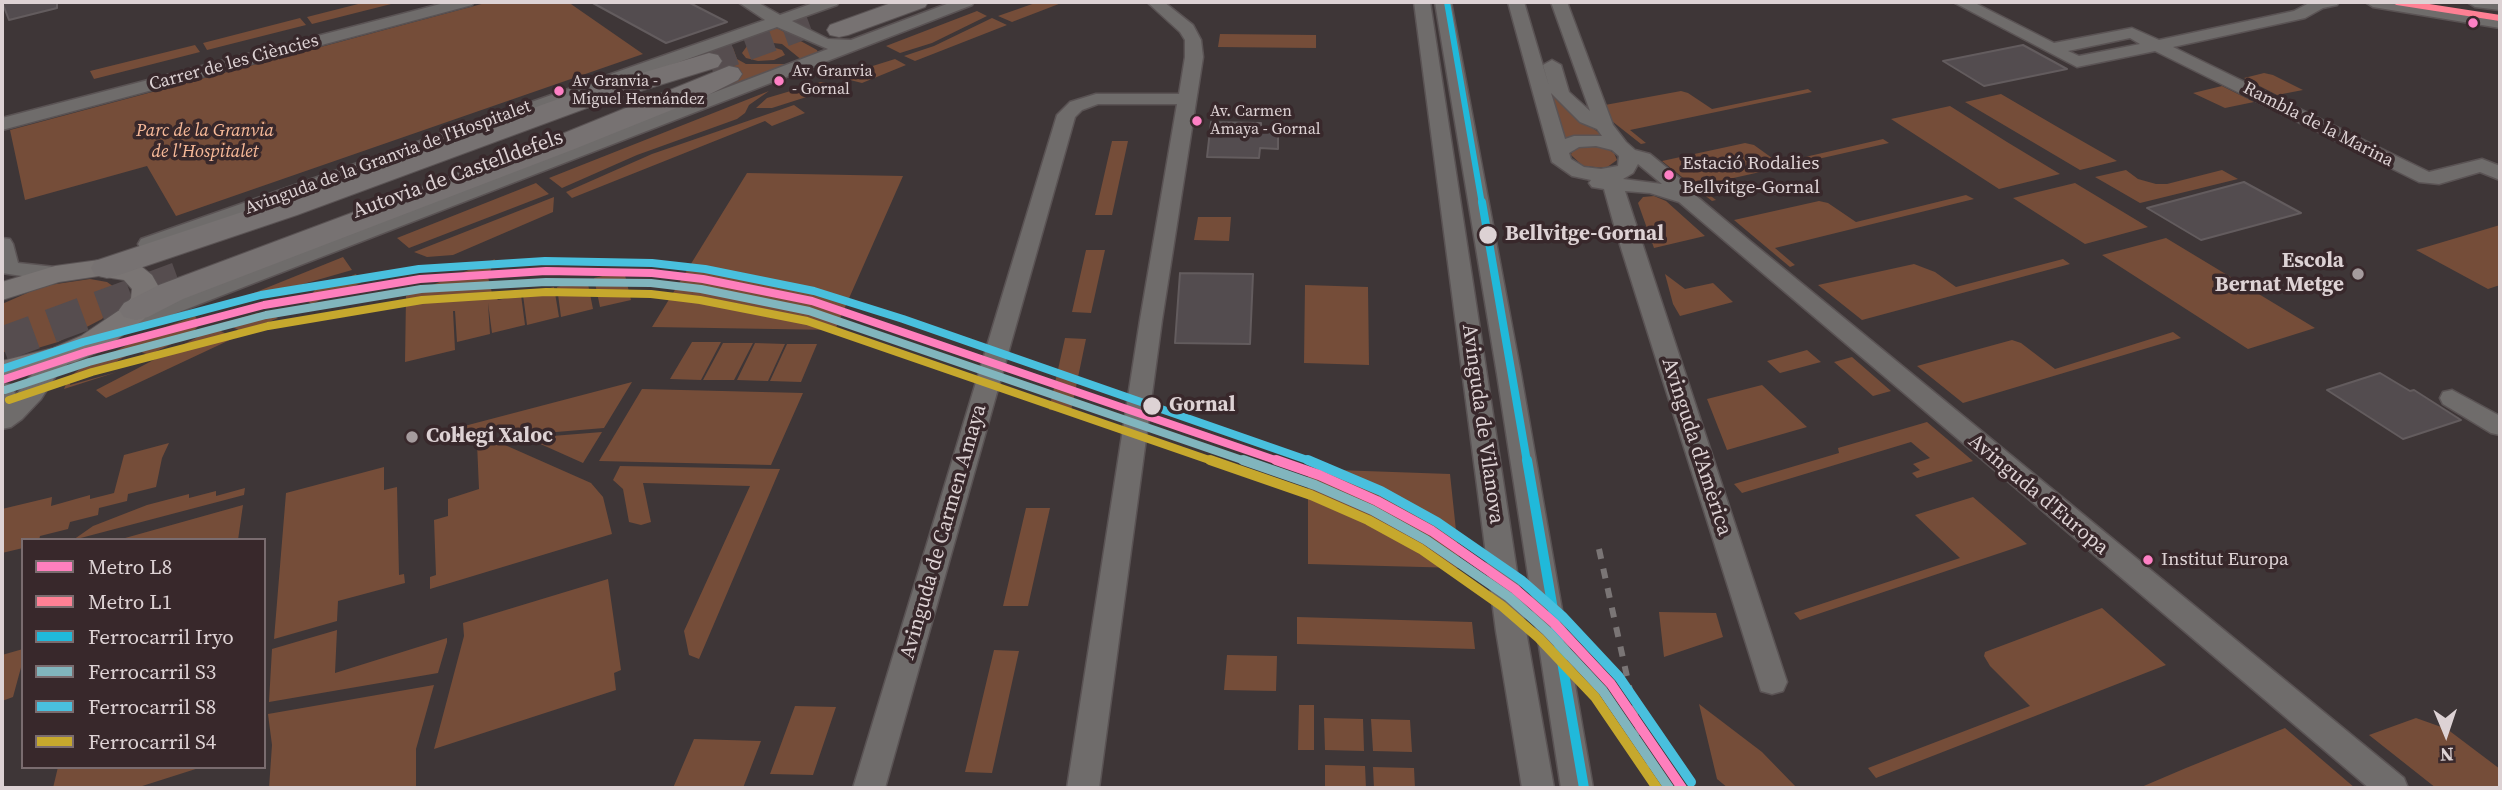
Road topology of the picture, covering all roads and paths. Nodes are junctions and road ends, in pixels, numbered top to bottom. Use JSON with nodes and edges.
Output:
{"nodes":[{"id":1,"x":435,"y":2,"type":"edge"},
{"id":2,"x":467,"y":2,"type":"edge"},
{"id":3,"x":746,"y":2,"type":"edge"},
{"id":4,"x":873,"y":2,"type":"edge"},
{"id":5,"x":916,"y":2,"type":"edge"},
{"id":6,"x":966,"y":2,"type":"edge"},
{"id":7,"x":1155,"y":2,"type":"edge"},
{"id":8,"x":1422,"y":2,"type":"edge"},
{"id":9,"x":1443,"y":2,"type":"edge"},
{"id":10,"x":1516,"y":2,"type":"edge"},
{"id":11,"x":1533,"y":2,"type":"edge"},
{"id":12,"x":1559,"y":2,"type":"edge"},
{"id":13,"x":1961,"y":2,"type":"edge"},
{"id":14,"x":2331,"y":2,"type":"edge"},
{"id":15,"x":2372,"y":2,"type":"edge"},
{"id":16,"x":2475,"y":2,"type":"edge"},
{"id":17,"x":2500,"y":5,"type":"edge"},
{"id":18,"x":776,"y":20,"type":"junction"},
{"id":19,"x":2500,"y":23,"type":"edge"},
{"id":20,"x":832,"y":33,"type":"edge"},
{"id":21,"x":2151,"y":43,"type":"junction"},
{"id":22,"x":719,"y":67,"type":"junction"},
{"id":23,"x":1187,"y":99,"type":"junction"},
{"id":24,"x":2,"y":114,"type":"edge"},
{"id":25,"x":2,"y":124,"type":"edge"},
{"id":26,"x":1604,"y":125,"type":"junction"},
{"id":27,"x":1560,"y":150,"type":"junction"},
{"id":28,"x":1623,"y":150,"type":"junction"},
{"id":29,"x":2491,"y":170,"type":"edge"},
{"id":30,"x":1602,"y":178,"type":"junction"},
{"id":31,"x":1643,"y":186,"type":"junction"},
{"id":32,"x":1687,"y":199,"type":"junction"},
{"id":33,"x":1621,"y":213,"type":"junction"},
{"id":34,"x":1455,"y":228,"type":"junction"},
{"id":35,"x":1483,"y":236,"type":"junction"},
{"id":36,"x":2,"y":244,"type":"edge"},
{"id":37,"x":1489,"y":265,"type":"junction"},
{"id":38,"x":1460,"y":267,"type":"junction"},
{"id":39,"x":180,"y":268,"type":"tunnel mouth"},
{"id":40,"x":80,"y":270,"type":"junction"},
{"id":41,"x":4,"y":279,"type":"edge"},
{"id":42,"x":125,"y":319,"type":"junction"},
{"id":43,"x":64,"y":355,"type":"junction"},
{"id":44,"x":5,"y":390,"type":"edge"},
{"id":45,"x":2452,"y":398,"type":"dead end"},
{"id":46,"x":2500,"y":427,"type":"edge"},
{"id":47,"x":1772,"y":682,"type":"dead end"},
{"id":48,"x":869,"y":788,"type":"edge"},
{"id":49,"x":1083,"y":788,"type":"edge"},
{"id":50,"x":1538,"y":788,"type":"edge"},
{"id":51,"x":1577,"y":788,"type":"edge"},
{"id":52,"x":2392,"y":788,"type":"edge"}],
"edges":[{"from":1,"to":24,"type":"street","name":"Carrer de les Ciències"},
{"from":2,"to":25,"type":"street","name":"Carrer de les Ciències"},
{"from":3,"to":18,"type":"street"},
{"from":4,"to":20,"type":"highway"},
{"from":5,"to":20,"type":"highway"},
{"from":6,"to":20,"type":"street","name":"Avinguda de la Granvia de l'Hospitalet"},
{"from":7,"to":23,"type":"street"},
{"from":8,"to":34,"type":"street","name":"Avinguda de Vilanova"},
{"from":9,"to":35,"type":"street","name":"Avinguda de Vilanova"},
{"from":10,"to":27,"type":"street","name":"Avinguda d'Amèrica"},
{"from":11,"to":26,"type":"street"},
{"from":12,"to":26,"type":"street"},
{"from":13,"to":21,"type":"street"},
{"from":14,"to":21,"type":"street"},
{"from":15,"to":19,"type":"street"},
{"from":16,"to":17,"type":"street"},
{"from":18,"to":20,"type":"street"},
{"from":18,"to":20,"type":"street","name":"Avinguda de la Granvia de l'Hospitalet"},
{"from":18,"to":40,"type":"street","name":"Avinguda de la Granvia de l'Hospitalet"},
{"from":20,"to":42,"type":"street","name":"Avinguda de la Granvia de l'Hospitalet"},
{"from":21,"to":29,"type":"street","name":"Rambla de la Marina"},
{"from":22,"to":39,"type":"highway","name":"Autovia de Castelldefels"},
{"from":22,"to":40,"type":"highway"},
{"from":22,"to":42,"type":"highway"},
{"from":23,"to":48,"type":"street","name":"Avinguda de Carmen Amaya"},
{"from":23,"to":49,"type":"street"},
{"from":26,"to":28,"type":"street"},
{"from":27,"to":28,"type":"street"},
{"from":27,"to":30,"type":"street","name":"Avinguda d'Amèrica"},
{"from":28,"to":30,"type":"street"},
{"from":28,"to":32,"type":"street","name":"Avinguda d'Europa"},
{"from":30,"to":31,"type":"street","name":"Avinguda d'Europa"},
{"from":30,"to":33,"type":"street","name":"Avinguda d'Amèrica"},
{"from":31,"to":32,"type":"street","name":"Avinguda d'Europa"},
{"from":31,"to":33,"type":"street"},
{"from":32,"to":52,"type":"street","name":"Avinguda d'Europa"},
{"from":33,"to":47,"type":"street","name":"Avinguda d'Amèrica"},
{"from":34,"to":35,"type":"street"},
{"from":34,"to":38,"type":"street","name":"Avinguda de Vilanova"},
{"from":35,"to":37,"type":"street","name":"Avinguda de Vilanova"},
{"from":36,"to":41,"type":"street"},
{"from":37,"to":38,"type":"street"},
{"from":37,"to":51,"type":"street","name":"Avinguda de Vilanova"},
{"from":38,"to":50,"type":"street","name":"Avinguda de Vilanova"},
{"from":40,"to":41,"type":"main road"},
{"from":40,"to":42,"type":"main road"},
{"from":42,"to":43,"type":"main road"},
{"from":43,"to":44,"type":"main road"},
{"from":43,"to":44,"type":"street"},
{"from":45,"to":46,"type":"street"}]}
